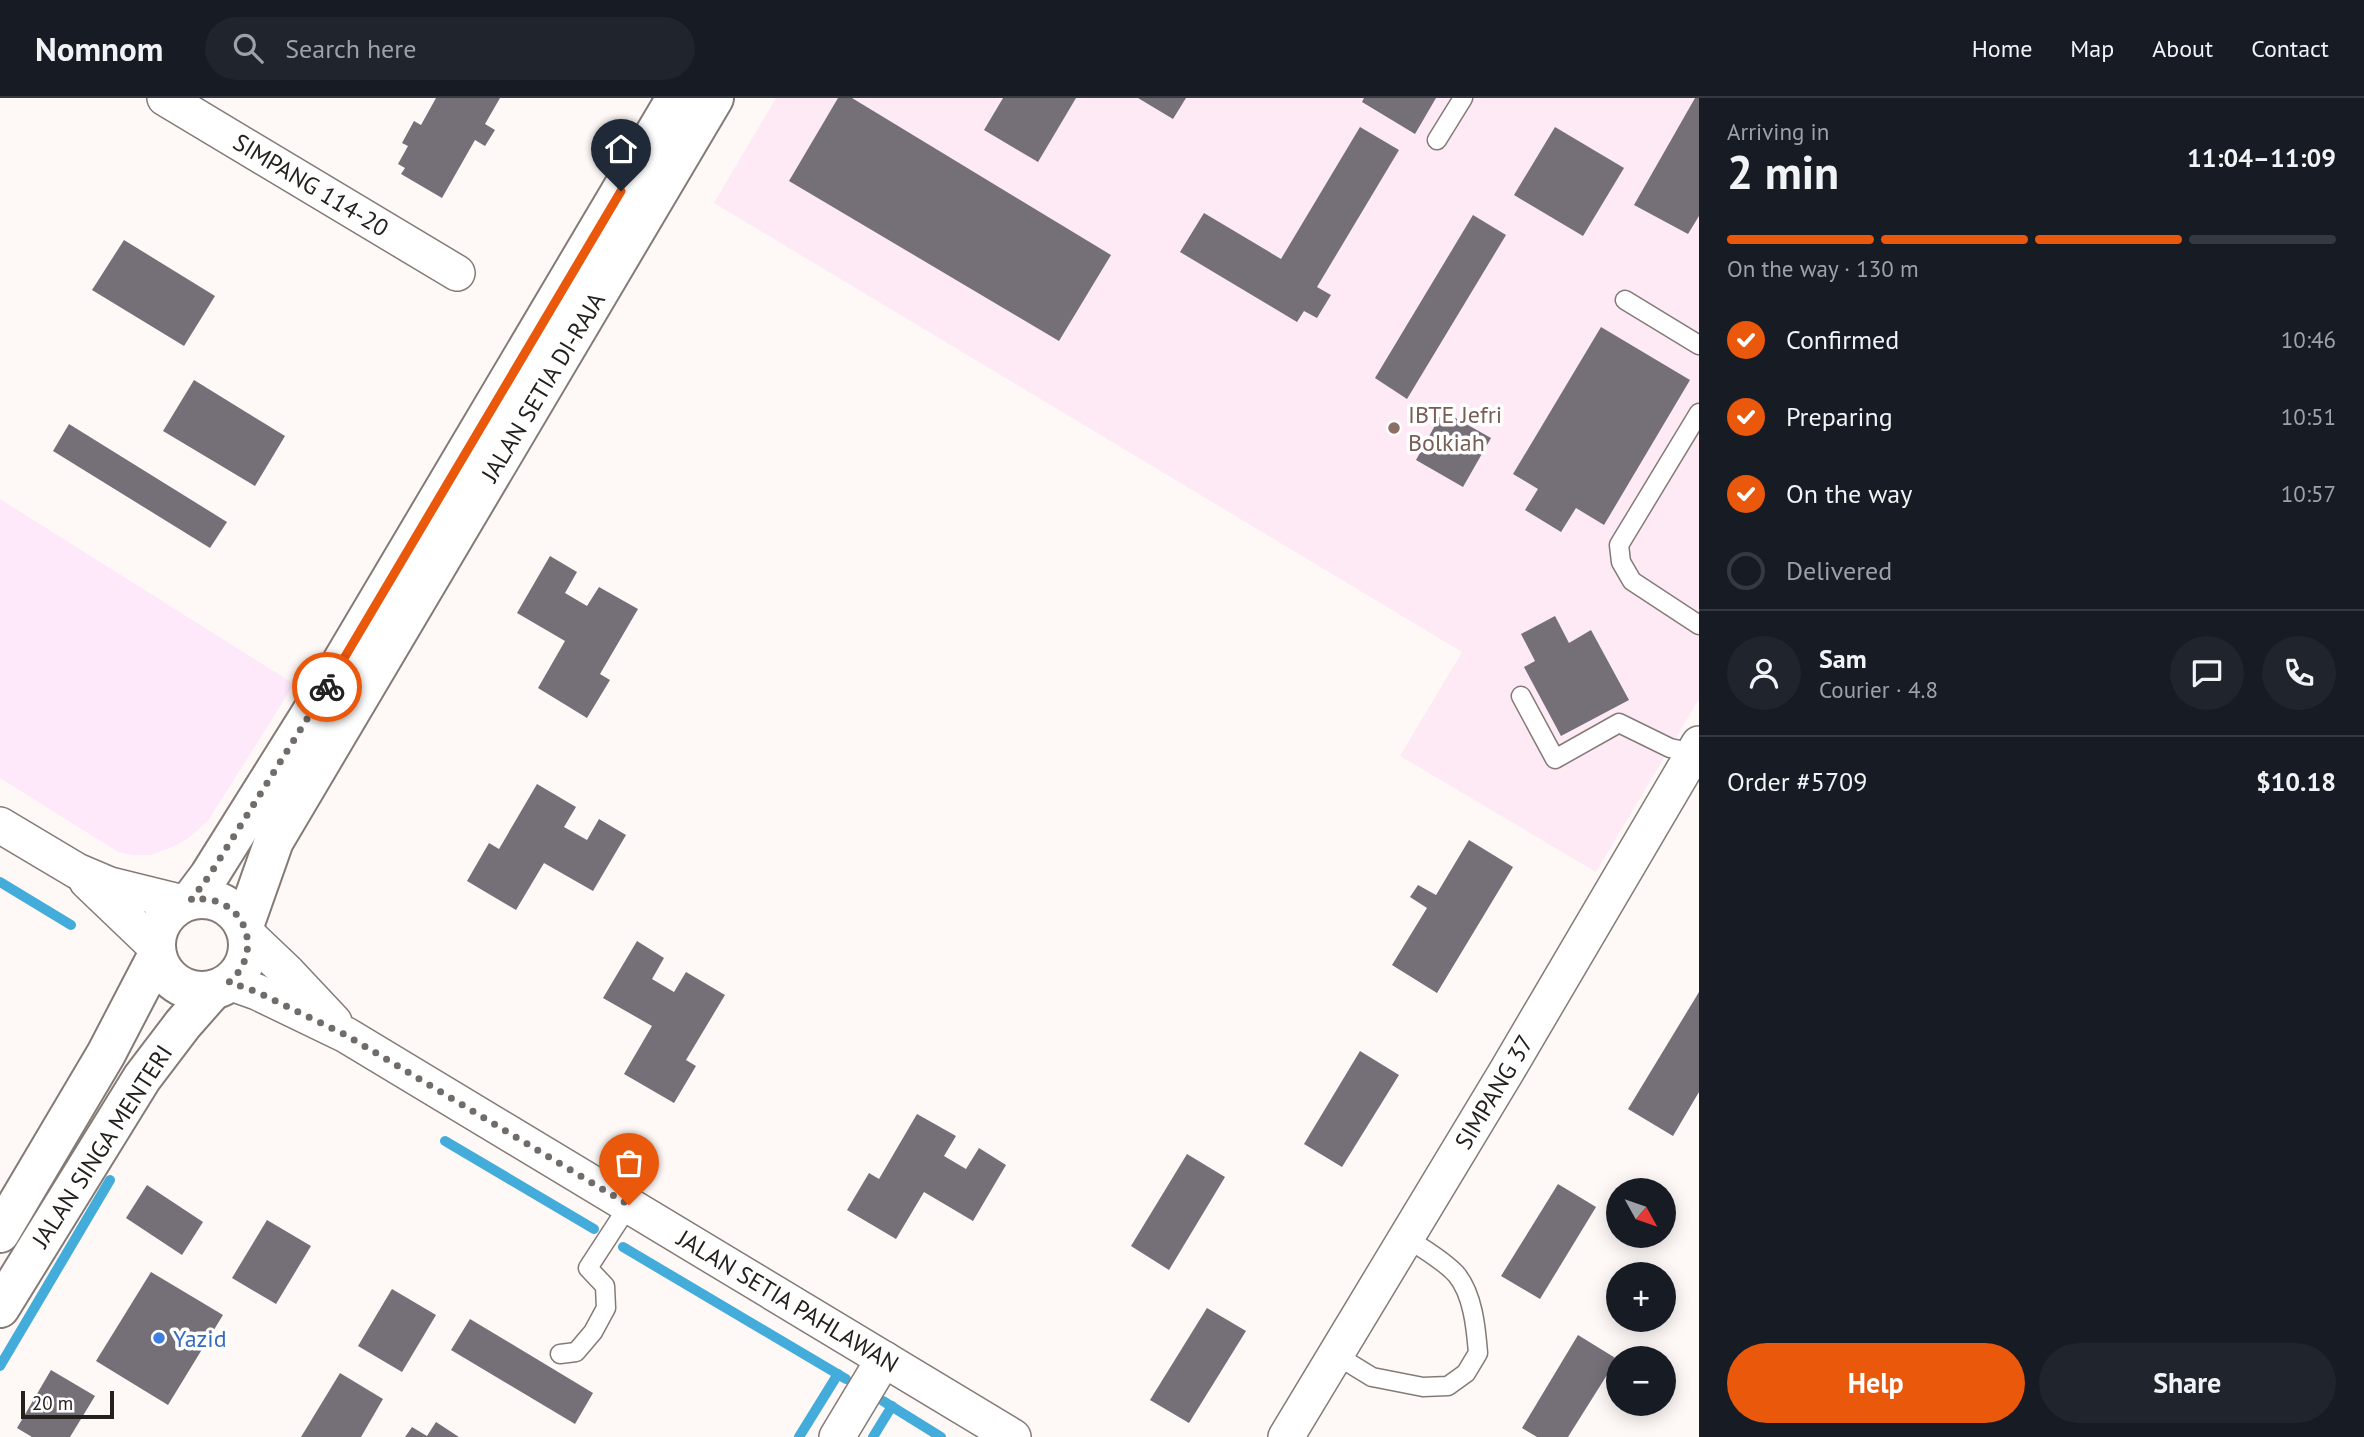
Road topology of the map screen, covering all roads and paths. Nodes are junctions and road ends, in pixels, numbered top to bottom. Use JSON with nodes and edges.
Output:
{"nodes":[{"id":1,"x":165,"y":98,"type":"edge"},
{"id":2,"x":676,"y":98,"type":"edge"},
{"id":3,"x":714,"y":98,"type":"edge"},
{"id":4,"x":1463,"y":98,"type":"edge"},
{"id":5,"x":1437,"y":140,"type":"dead end"},
{"id":6,"x":457,"y":272,"type":"dead end"},
{"id":7,"x":1625,"y":300,"type":"dead end"},
{"id":8,"x":1699,"y":345,"type":"edge"},
{"id":9,"x":1697,"y":423,"type":"edge"},
{"id":10,"x":1699,"y":625,"type":"edge"},
{"id":11,"x":1521,"y":696,"type":"dead end"},
{"id":12,"x":1698,"y":750,"type":"edge"},
{"id":13,"x":0,"y":825,"type":"edge"},
{"id":14,"x":77,"y":871,"type":"junction"},
{"id":15,"x":187,"y":901,"type":"junction"},
{"id":16,"x":245,"y":930,"type":"junction"},
{"id":17,"x":156,"y":951,"type":"junction"},
{"id":18,"x":221,"y":986,"type":"junction"},
{"id":19,"x":346,"y":1035,"type":"junction"},
{"id":20,"x":629,"y":1205,"type":"junction"},
{"id":21,"x":0,"y":1233,"type":"edge"},
{"id":22,"x":1407,"y":1238,"type":"junction"},
{"id":23,"x":0,"y":1308,"type":"edge"},
{"id":24,"x":560,"y":1354,"type":"dead end"},
{"id":25,"x":1336,"y":1355,"type":"junction"},
{"id":26,"x":884,"y":1359,"type":"junction"},
{"id":27,"x":836,"y":1437,"type":"edge"},
{"id":28,"x":1013,"y":1437,"type":"edge"},
{"id":29,"x":1286,"y":1437,"type":"edge"}],
"edges":[{"from":1,"to":6,"type":"street","name":"SIMPANG 114-20"},
{"from":2,"to":15,"type":"main road","name":"JALAN SETIA DI-RAJA"},
{"from":3,"to":16,"type":"main road","name":"JALAN SETIA DI-RAJA"},
{"from":4,"to":5,"type":"lane"},
{"from":7,"to":8,"type":"lane"},
{"from":9,"to":10,"type":"lane"},
{"from":11,"to":12,"type":"lane"},
{"from":12,"to":22,"type":"street","name":"SIMPANG 37"},
{"from":13,"to":14,"type":"street"},
{"from":14,"to":15,"type":"street"},
{"from":14,"to":17,"type":"street"},
{"from":15,"to":16,"type":"main road"},
{"from":15,"to":17,"type":"main road"},
{"from":16,"to":18,"type":"main road"},
{"from":16,"to":19,"type":"street","name":"JALAN SETIA PAHLAWAN"},
{"from":17,"to":18,"type":"main road"},
{"from":17,"to":21,"type":"main road","name":"JALAN SINGA MENTERI"},
{"from":18,"to":19,"type":"street","name":"JALAN SETIA PAHLAWAN"},
{"from":18,"to":23,"type":"main road","name":"JALAN SINGA MENTERI"},
{"from":19,"to":20,"type":"street","name":"JALAN SETIA PAHLAWAN"},
{"from":20,"to":24,"type":"lane"},
{"from":20,"to":26,"type":"street","name":"JALAN SETIA PAHLAWAN"},
{"from":22,"to":25,"type":"street","name":"SIMPANG 37"},
{"from":22,"to":25,"type":"lane"},
{"from":25,"to":29,"type":"street","name":"SIMPANG 37"},
{"from":26,"to":27,"type":"street"},
{"from":26,"to":28,"type":"street","name":"JALAN SETIA PAHLAWAN"}]}
